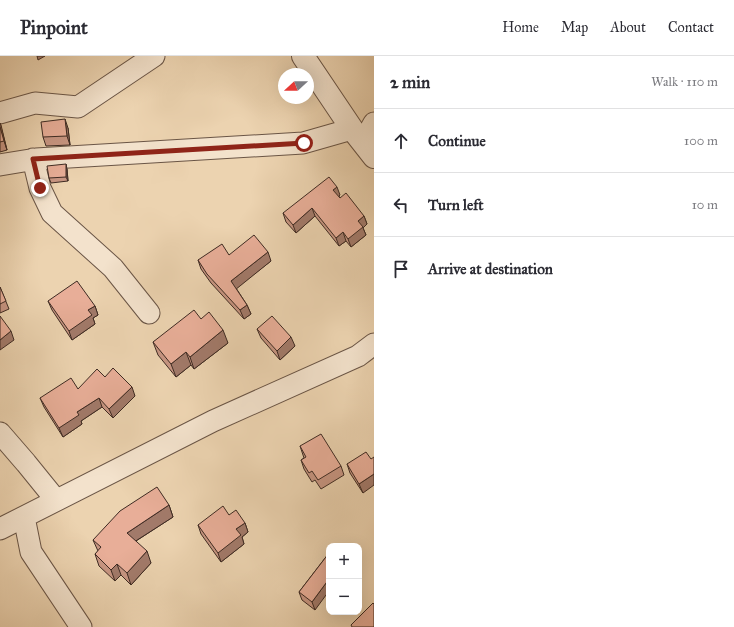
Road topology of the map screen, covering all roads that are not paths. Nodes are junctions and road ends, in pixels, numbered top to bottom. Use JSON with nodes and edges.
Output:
{"nodes":[{"id":1,"x":154,"y":56,"type":"edge"},
{"id":2,"x":303,"y":56,"type":"edge"},
{"id":3,"x":0,"y":113,"type":"edge"},
{"id":4,"x":374,"y":123,"type":"edge"},
{"id":5,"x":363,"y":143,"type":"edge"},
{"id":6,"x":33,"y":159,"type":"junction"},
{"id":7,"x":0,"y":165,"type":"edge"},
{"id":8,"x":149,"y":313,"type":"dead end"},
{"id":9,"x":374,"y":344,"type":"edge"},
{"id":10,"x":0,"y":433,"type":"edge"},
{"id":11,"x":56,"y":500,"type":"junction"},
{"id":12,"x":24,"y":516,"type":"junction"},
{"id":13,"x":0,"y":529,"type":"edge"},
{"id":14,"x":81,"y":627,"type":"edge"}],
"edges":[{"from":1,"to":3,"type":"street"},
{"from":2,"to":5,"type":"street"},
{"from":4,"to":5,"type":"street"},
{"from":5,"to":6,"type":"street"},
{"from":6,"to":7,"type":"street"},
{"from":6,"to":8,"type":"street"},
{"from":9,"to":11,"type":"street"},
{"from":10,"to":11,"type":"street"},
{"from":11,"to":12,"type":"street"},
{"from":12,"to":13,"type":"street"},
{"from":12,"to":14,"type":"street"}]}
